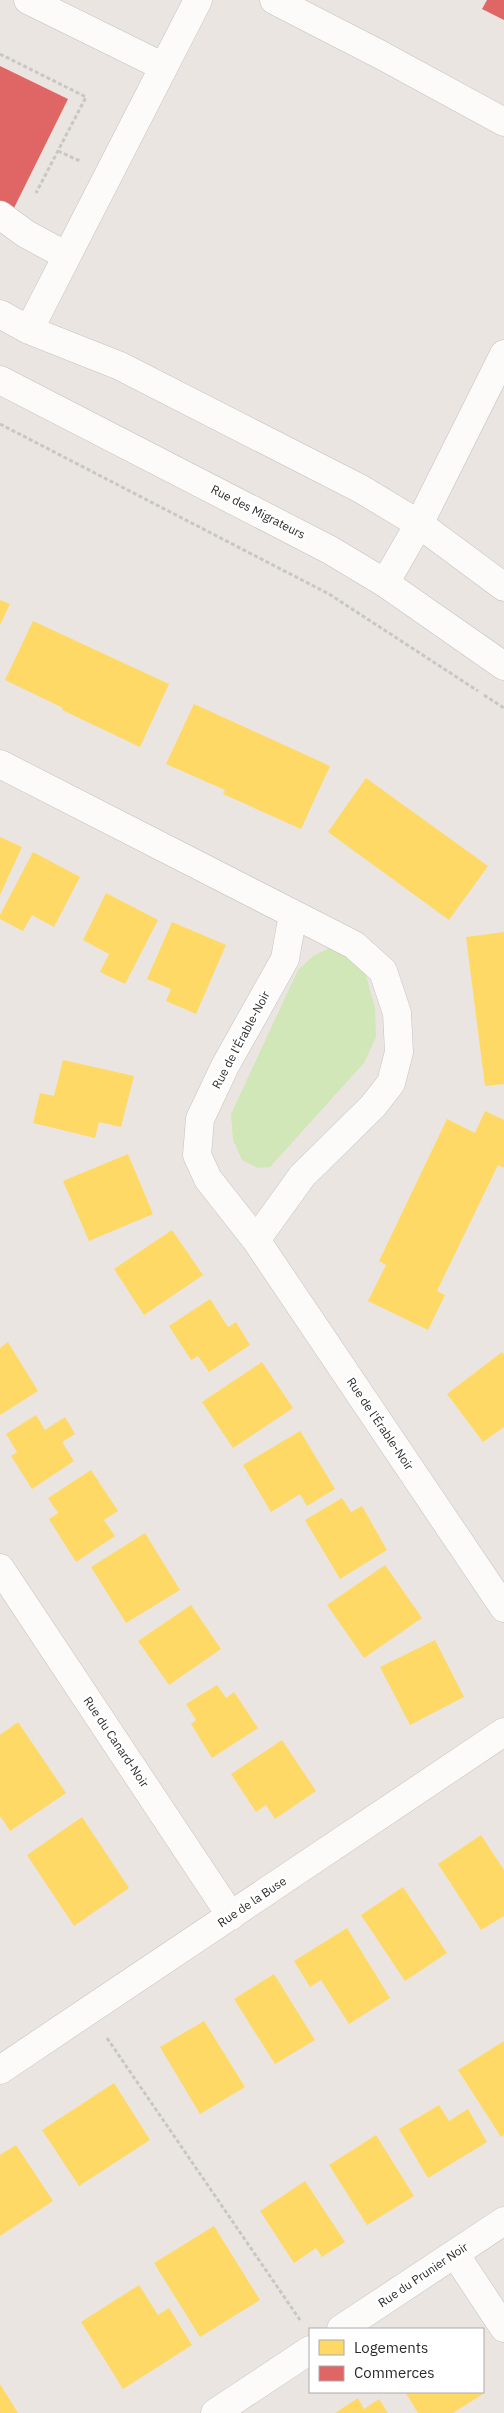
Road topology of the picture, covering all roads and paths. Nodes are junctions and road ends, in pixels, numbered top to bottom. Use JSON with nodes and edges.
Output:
{"nodes":[{"id":1,"x":28,"y":0,"type":"edge"},
{"id":2,"x":198,"y":0,"type":"edge"},
{"id":3,"x":274,"y":0,"type":"edge"},
{"id":4,"x":0,"y":54,"type":"edge"},
{"id":5,"x":164,"y":67,"type":"junction"},
{"id":6,"x":504,"y":122,"type":"edge"},
{"id":7,"x":36,"y":193,"type":"dead end"},
{"id":8,"x":0,"y":215,"type":"edge"},
{"id":9,"x":67,"y":256,"type":"junction"},
{"id":10,"x":0,"y":314,"type":"edge"},
{"id":11,"x":29,"y":330,"type":"junction"},
{"id":12,"x":504,"y":354,"type":"edge"},
{"id":13,"x":0,"y":380,"type":"edge"},
{"id":14,"x":0,"y":424,"type":"edge"},
{"id":15,"x":419,"y":524,"type":"junction"},
{"id":16,"x":385,"y":583,"type":"junction"},
{"id":17,"x":504,"y":587,"type":"edge"},
{"id":18,"x":504,"y":666,"type":"edge"},
{"id":19,"x":504,"y":708,"type":"edge"},
{"id":20,"x":0,"y":764,"type":"edge"},
{"id":21,"x":293,"y":914,"type":"junction"},
{"id":22,"x":256,"y":1240,"type":"junction"},
{"id":23,"x":0,"y":1568,"type":"edge"},
{"id":24,"x":504,"y":1608,"type":"edge"},
{"id":25,"x":504,"y":1732,"type":"edge"},
{"id":26,"x":231,"y":1916,"type":"junction"},
{"id":27,"x":89,"y":2011,"type":"junction"},
{"id":28,"x":0,"y":2070,"type":"edge"},
{"id":29,"x":504,"y":2221,"type":"edge"},
{"id":30,"x":455,"y":2254,"type":"junction"},
{"id":31,"x":343,"y":2328,"type":"edge"},
{"id":32,"x":504,"y":2328,"type":"edge"},
{"id":33,"x":308,"y":2338,"type":"edge"},
{"id":34,"x":215,"y":2413,"type":"edge"}],
"edges":[{"from":1,"to":5,"type":"street"},
{"from":2,"to":5,"type":"street"},
{"from":3,"to":6,"type":"street"},
{"from":4,"to":7,"type":"path"},
{"from":5,"to":9,"type":"street"},
{"from":8,"to":9,"type":"street"},
{"from":9,"to":11,"type":"street"},
{"from":10,"to":11,"type":"street"},
{"from":11,"to":15,"type":"street"},
{"from":12,"to":15,"type":"street"},
{"from":13,"to":16,"type":"street","name":"Rue des Migrateurs"},
{"from":14,"to":19,"type":"path"},
{"from":15,"to":16,"type":"street"},
{"from":15,"to":17,"type":"street"},
{"from":16,"to":18,"type":"street","name":"Rue des Migrateurs"},
{"from":20,"to":21,"type":"street"},
{"from":21,"to":22,"type":"street","name":"Rue de l'Érable-Noir"},
{"from":21,"to":22,"type":"street"},
{"from":22,"to":24,"type":"street","name":"Rue de l'Érable-Noir"},
{"from":23,"to":26,"type":"street","name":"Rue du Canard-Noir"},
{"from":25,"to":26,"type":"street","name":"Rue de la Buse"},
{"from":26,"to":27,"type":"street","name":"Rue de la Buse"},
{"from":27,"to":28,"type":"street","name":"Rue de la Buse"},
{"from":27,"to":33,"type":"path"},
{"from":29,"to":30,"type":"street","name":"Rue du Prunier Noir"},
{"from":30,"to":31,"type":"street","name":"Rue du Prunier Noir"},
{"from":30,"to":32,"type":"street"},
{"from":33,"to":34,"type":"street"}]}
